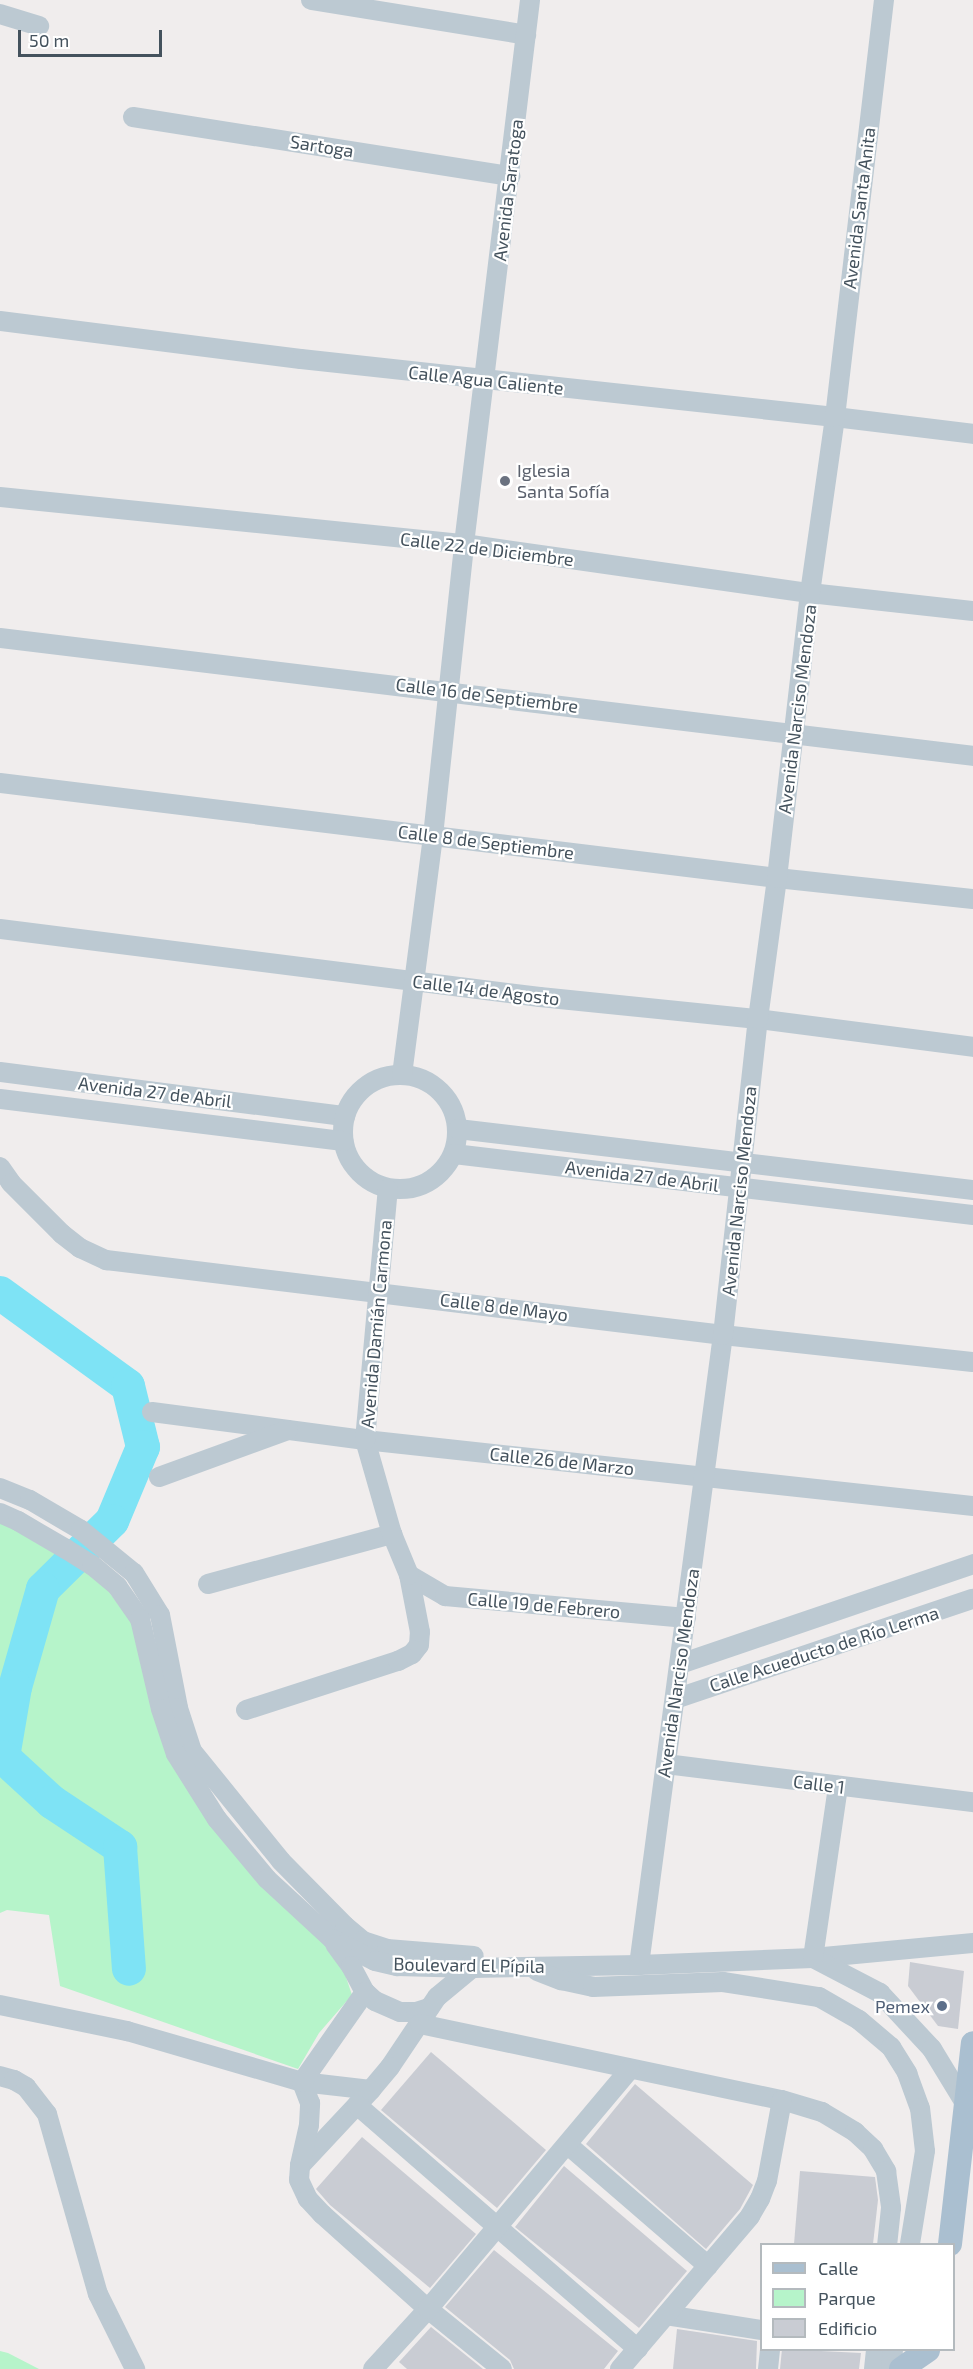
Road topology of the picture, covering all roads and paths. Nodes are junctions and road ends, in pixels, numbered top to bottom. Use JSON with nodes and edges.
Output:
{"nodes":[{"id":1,"x":311,"y":0,"type":"edge"},
{"id":2,"x":530,"y":0,"type":"edge"},
{"id":3,"x":884,"y":0,"type":"edge"},
{"id":4,"x":0,"y":14,"type":"edge"},
{"id":5,"x":39,"y":26,"type":"dead end"},
{"id":6,"x":526,"y":35,"type":"junction"},
{"id":7,"x":134,"y":117,"type":"dead end"},
{"id":8,"x":510,"y":176,"type":"junction"},
{"id":9,"x":0,"y":321,"type":"edge"},
{"id":10,"x":486,"y":380,"type":"junction"},
{"id":11,"x":835,"y":417,"type":"junction"},
{"id":12,"x":973,"y":434,"type":"edge"},
{"id":13,"x":0,"y":497,"type":"edge"},
{"id":14,"x":464,"y":544,"type":"junction"},
{"id":15,"x":810,"y":593,"type":"junction"},
{"id":16,"x":973,"y":611,"type":"edge"},
{"id":17,"x":0,"y":638,"type":"edge"},
{"id":18,"x":450,"y":691,"type":"junction"},
{"id":19,"x":794,"y":733,"type":"junction"},
{"id":20,"x":973,"y":756,"type":"edge"},
{"id":21,"x":0,"y":783,"type":"edge"},
{"id":22,"x":433,"y":836,"type":"junction"},
{"id":23,"x":777,"y":878,"type":"junction"},
{"id":24,"x":973,"y":899,"type":"edge"},
{"id":25,"x":0,"y":929,"type":"edge"},
{"id":26,"x":414,"y":981,"type":"junction"},
{"id":27,"x":758,"y":1019,"type":"junction"},
{"id":28,"x":973,"y":1047,"type":"edge"},
{"id":29,"x":0,"y":1072,"type":"edge"},
{"id":30,"x":402,"y":1075,"type":"junction"},
{"id":31,"x":0,"y":1099,"type":"edge"},
{"id":32,"x":345,"y":1116,"type":"junction"},
{"id":33,"x":458,"y":1129,"type":"junction"},
{"id":34,"x":343,"y":1141,"type":"junction"},
{"id":35,"x":454,"y":1154,"type":"junction"},
{"id":36,"x":742,"y":1164,"type":"junction"},
{"id":37,"x":0,"y":1167,"type":"edge"},
{"id":38,"x":740,"y":1187,"type":"junction"},
{"id":39,"x":388,"y":1189,"type":"junction"},
{"id":40,"x":973,"y":1190,"type":"edge"},
{"id":41,"x":973,"y":1215,"type":"edge"},
{"id":42,"x":377,"y":1292,"type":"junction"},
{"id":43,"x":723,"y":1335,"type":"junction"},
{"id":44,"x":973,"y":1362,"type":"edge"},
{"id":45,"x":152,"y":1412,"type":"dead end"},
{"id":46,"x":291,"y":1429,"type":"junction"},
{"id":47,"x":365,"y":1440,"type":"junction"},
{"id":48,"x":704,"y":1475,"type":"junction"},
{"id":49,"x":159,"y":1478,"type":"dead end"},
{"id":50,"x":0,"y":1488,"type":"edge"},
{"id":51,"x":973,"y":1506,"type":"edge"},
{"id":52,"x":0,"y":1513,"type":"edge"},
{"id":53,"x":393,"y":1534,"type":"junction"},
{"id":54,"x":973,"y":1564,"type":"edge"},
{"id":55,"x":409,"y":1575,"type":"junction"},
{"id":56,"x":208,"y":1584,"type":"dead end"},
{"id":57,"x":973,"y":1599,"type":"edge"},
{"id":58,"x":686,"y":1618,"type":"junction"},
{"id":59,"x":680,"y":1664,"type":"junction"},
{"id":60,"x":675,"y":1699,"type":"junction"},
{"id":61,"x":246,"y":1710,"type":"dead end"},
{"id":62,"x":666,"y":1764,"type":"junction"},
{"id":63,"x":837,"y":1786,"type":"junction"},
{"id":64,"x":973,"y":1802,"type":"edge"},
{"id":65,"x":332,"y":1939,"type":"junction"},
{"id":66,"x":973,"y":1943,"type":"edge"},
{"id":67,"x":813,"y":1958,"type":"junction"},
{"id":68,"x":640,"y":1959,"type":"junction"},
{"id":69,"x":471,"y":1962,"type":"junction"},
{"id":70,"x":531,"y":1968,"type":"junction"},
{"id":71,"x":365,"y":1992,"type":"junction"},
{"id":72,"x":0,"y":2005,"type":"edge"},
{"id":73,"x":425,"y":2016,"type":"junction"},
{"id":74,"x":973,"y":2043,"type":"edge"},
{"id":75,"x":630,"y":2069,"type":"junction"},
{"id":76,"x":0,"y":2076,"type":"edge"},
{"id":77,"x":302,"y":2082,"type":"junction"},
{"id":78,"x":371,"y":2090,"type":"junction"},
{"id":79,"x":782,"y":2100,"type":"junction"},
{"id":80,"x":357,"y":2105,"type":"junction"},
{"id":81,"x":966,"y":2105,"type":"junction"},
{"id":82,"x":568,"y":2145,"type":"junction"},
{"id":83,"x":300,"y":2166,"type":"junction"},
{"id":84,"x":497,"y":2226,"type":"junction"},
{"id":85,"x":887,"y":2243,"type":"edge"},
{"id":86,"x":910,"y":2243,"type":"edge"},
{"id":87,"x":950,"y":2243,"type":"edge"},
{"id":88,"x":708,"y":2266,"type":"junction"},
{"id":89,"x":428,"y":2309,"type":"junction"},
{"id":90,"x":666,"y":2315,"type":"junction"},
{"id":91,"x":760,"y":2330,"type":"edge"},
{"id":92,"x":638,"y":2349,"type":"junction"},
{"id":93,"x":770,"y":2351,"type":"edge"},
{"id":94,"x":876,"y":2351,"type":"edge"},
{"id":95,"x":893,"y":2351,"type":"edge"},
{"id":96,"x":925,"y":2351,"type":"edge"},
{"id":97,"x":938,"y":2351,"type":"edge"},
{"id":98,"x":135,"y":2369,"type":"edge"},
{"id":99,"x":373,"y":2369,"type":"edge"},
{"id":100,"x":502,"y":2369,"type":"edge"},
{"id":101,"x":620,"y":2369,"type":"edge"},
{"id":102,"x":768,"y":2369,"type":"edge"},
{"id":103,"x":874,"y":2369,"type":"edge"},
{"id":104,"x":891,"y":2369,"type":"edge"},
{"id":105,"x":901,"y":2369,"type":"edge"},
{"id":106,"x":935,"y":2369,"type":"edge"}],
"edges":[{"from":1,"to":6,"type":"street"},
{"from":2,"to":6,"type":"street","name":"Avenida Saratoga"},
{"from":3,"to":11,"type":"street","name":"Avenida Santa Anita"},
{"from":4,"to":5,"type":"street"},
{"from":6,"to":8,"type":"street","name":"Avenida Saratoga"},
{"from":7,"to":8,"type":"street","name":"Sartoga"},
{"from":8,"to":10,"type":"street","name":"Avenida Saratoga"},
{"from":9,"to":10,"type":"street","name":"Calle Agua Caliente"},
{"from":10,"to":11,"type":"street","name":"Calle Agua Caliente"},
{"from":10,"to":14,"type":"street"},
{"from":11,"to":12,"type":"street","name":"Calle Agua Caliente"},
{"from":11,"to":15,"type":"street","name":"Avenida Narciso Mendoza"},
{"from":13,"to":14,"type":"street","name":"Calle 22 de Diciembre"},
{"from":14,"to":15,"type":"street","name":"Calle 22 de Diciembre"},
{"from":14,"to":18,"type":"street"},
{"from":15,"to":16,"type":"street","name":"Calle 22 de Diciembre"},
{"from":15,"to":19,"type":"street","name":"Avenida Narciso Mendoza"},
{"from":17,"to":18,"type":"street","name":"Calle 16 de Septiembre"},
{"from":18,"to":19,"type":"street","name":"Calle 16 de Septiembre"},
{"from":18,"to":22,"type":"street"},
{"from":19,"to":20,"type":"street","name":"Calle 16 de Septiembre"},
{"from":19,"to":23,"type":"street","name":"Avenida Narciso Mendoza"},
{"from":21,"to":22,"type":"street","name":"Calle 8 de Septiembre"},
{"from":22,"to":23,"type":"street","name":"Calle 8 de Septiembre"},
{"from":22,"to":26,"type":"street"},
{"from":23,"to":24,"type":"street","name":"Calle 8 de Septiembre"},
{"from":23,"to":27,"type":"street","name":"Avenida Narciso Mendoza"},
{"from":25,"to":26,"type":"street","name":"Calle 14 de Agosto"},
{"from":26,"to":27,"type":"street","name":"Calle 14 de Agosto"},
{"from":26,"to":30,"type":"street"},
{"from":27,"to":28,"type":"street","name":"Calle 14 de Agosto"},
{"from":27,"to":36,"type":"street","name":"Avenida Narciso Mendoza"},
{"from":29,"to":32,"type":"street","name":"Avenida 27 de Abril"},
{"from":30,"to":32,"type":"street"},
{"from":30,"to":33,"type":"street"},
{"from":31,"to":34,"type":"street","name":"Avenida 27 de Abril"},
{"from":32,"to":34,"type":"street"},
{"from":33,"to":35,"type":"street"},
{"from":33,"to":36,"type":"street","name":"Avenida 27 de Abril"},
{"from":34,"to":39,"type":"street"},
{"from":35,"to":38,"type":"street","name":"Avenida 27 de Abril"},
{"from":35,"to":39,"type":"street"},
{"from":36,"to":38,"type":"street","name":"Avenida Narciso Mendoza"},
{"from":36,"to":40,"type":"street","name":"Avenida 27 de Abril"},
{"from":37,"to":42,"type":"street","name":"Calle 8 de Mayo"},
{"from":38,"to":41,"type":"street","name":"Avenida 27 de Abril"},
{"from":38,"to":43,"type":"street","name":"Avenida Narciso Mendoza"},
{"from":39,"to":42,"type":"street","name":"Avenida Damián Carmona"},
{"from":42,"to":43,"type":"street","name":"Calle 8 de Mayo"},
{"from":42,"to":47,"type":"street","name":"Avenida Damián Carmona"},
{"from":43,"to":44,"type":"street","name":"Calle 8 de Mayo"},
{"from":43,"to":48,"type":"street","name":"Avenida Narciso Mendoza"},
{"from":45,"to":46,"type":"street","name":"Calle 26 de Marzo"},
{"from":46,"to":47,"type":"street","name":"Calle 26 de Marzo"},
{"from":46,"to":49,"type":"street"},
{"from":47,"to":48,"type":"street","name":"Calle 26 de Marzo"},
{"from":47,"to":53,"type":"street","name":"Avenida Damián Carmona"},
{"from":48,"to":51,"type":"street","name":"Calle 26 de Marzo"},
{"from":48,"to":58,"type":"street","name":"Avenida Narciso Mendoza"},
{"from":50,"to":69,"type":"street","name":"Boulevard El Pípila"},
{"from":52,"to":65,"type":"street","name":"Boulevard El Pípila"},
{"from":53,"to":55,"type":"street","name":"Avenida Damián Carmona"},
{"from":53,"to":56,"type":"street"},
{"from":54,"to":59,"type":"street","name":"Calle Acueducto de Río Lerma"},
{"from":55,"to":58,"type":"street","name":"Calle 19 de Febrero"},
{"from":55,"to":61,"type":"street","name":"Avenida Damián Carmona"},
{"from":57,"to":60,"type":"street","name":"Calle Acueducto de Río Lerma"},
{"from":58,"to":59,"type":"street","name":"Avenida Narciso Mendoza"},
{"from":59,"to":60,"type":"street","name":"Avenida Narciso Mendoza"},
{"from":60,"to":62,"type":"street","name":"Avenida Narciso Mendoza"},
{"from":62,"to":63,"type":"street","name":"Calle 1"},
{"from":62,"to":68,"type":"street","name":"Avenida Narciso Mendoza"},
{"from":63,"to":64,"type":"street","name":"Calle 1"},
{"from":63,"to":67,"type":"street"},
{"from":65,"to":69,"type":"street","name":"Boulevard El Pípila"},
{"from":65,"to":71,"type":"street"},
{"from":66,"to":67,"type":"street","name":"Boulevard El Pípila"},
{"from":67,"to":68,"type":"street","name":"Boulevard El Pípila"},
{"from":67,"to":81,"type":"street","name":"Boulevard El Pípila"},
{"from":68,"to":69,"type":"street","name":"Boulevard El Pípila"},
{"from":68,"to":70,"type":"street","name":"Boulevard El Pípila"},
{"from":69,"to":70,"type":"street","name":"Boulevard El Pípila"},
{"from":69,"to":73,"type":"street"},
{"from":70,"to":86,"type":"street"},
{"from":71,"to":73,"type":"street"},
{"from":71,"to":77,"type":"street"},
{"from":72,"to":77,"type":"street"},
{"from":73,"to":75,"type":"street"},
{"from":73,"to":78,"type":"street"},
{"from":74,"to":81,"type":"main road"},
{"from":75,"to":79,"type":"street"},
{"from":75,"to":82,"type":"street"},
{"from":76,"to":98,"type":"street"},
{"from":77,"to":78,"type":"street"},
{"from":77,"to":83,"type":"street"},
{"from":78,"to":80,"type":"street"},
{"from":79,"to":85,"type":"street"},
{"from":79,"to":88,"type":"street"},
{"from":80,"to":83,"type":"street"},
{"from":80,"to":84,"type":"street"},
{"from":81,"to":87,"type":"main road"},
{"from":82,"to":84,"type":"street"},
{"from":82,"to":88,"type":"street"},
{"from":83,"to":89,"type":"street"},
{"from":84,"to":89,"type":"street"},
{"from":84,"to":92,"type":"street"},
{"from":88,"to":90,"type":"street"},
{"from":89,"to":99,"type":"street"},
{"from":89,"to":100,"type":"street"},
{"from":90,"to":91,"type":"street"},
{"from":90,"to":92,"type":"street"},
{"from":92,"to":101,"type":"street"},
{"from":93,"to":102,"type":"street"},
{"from":94,"to":103,"type":"street"},
{"from":95,"to":104,"type":"street"},
{"from":96,"to":105,"type":"main road"},
{"from":97,"to":106,"type":"main road"}]}
